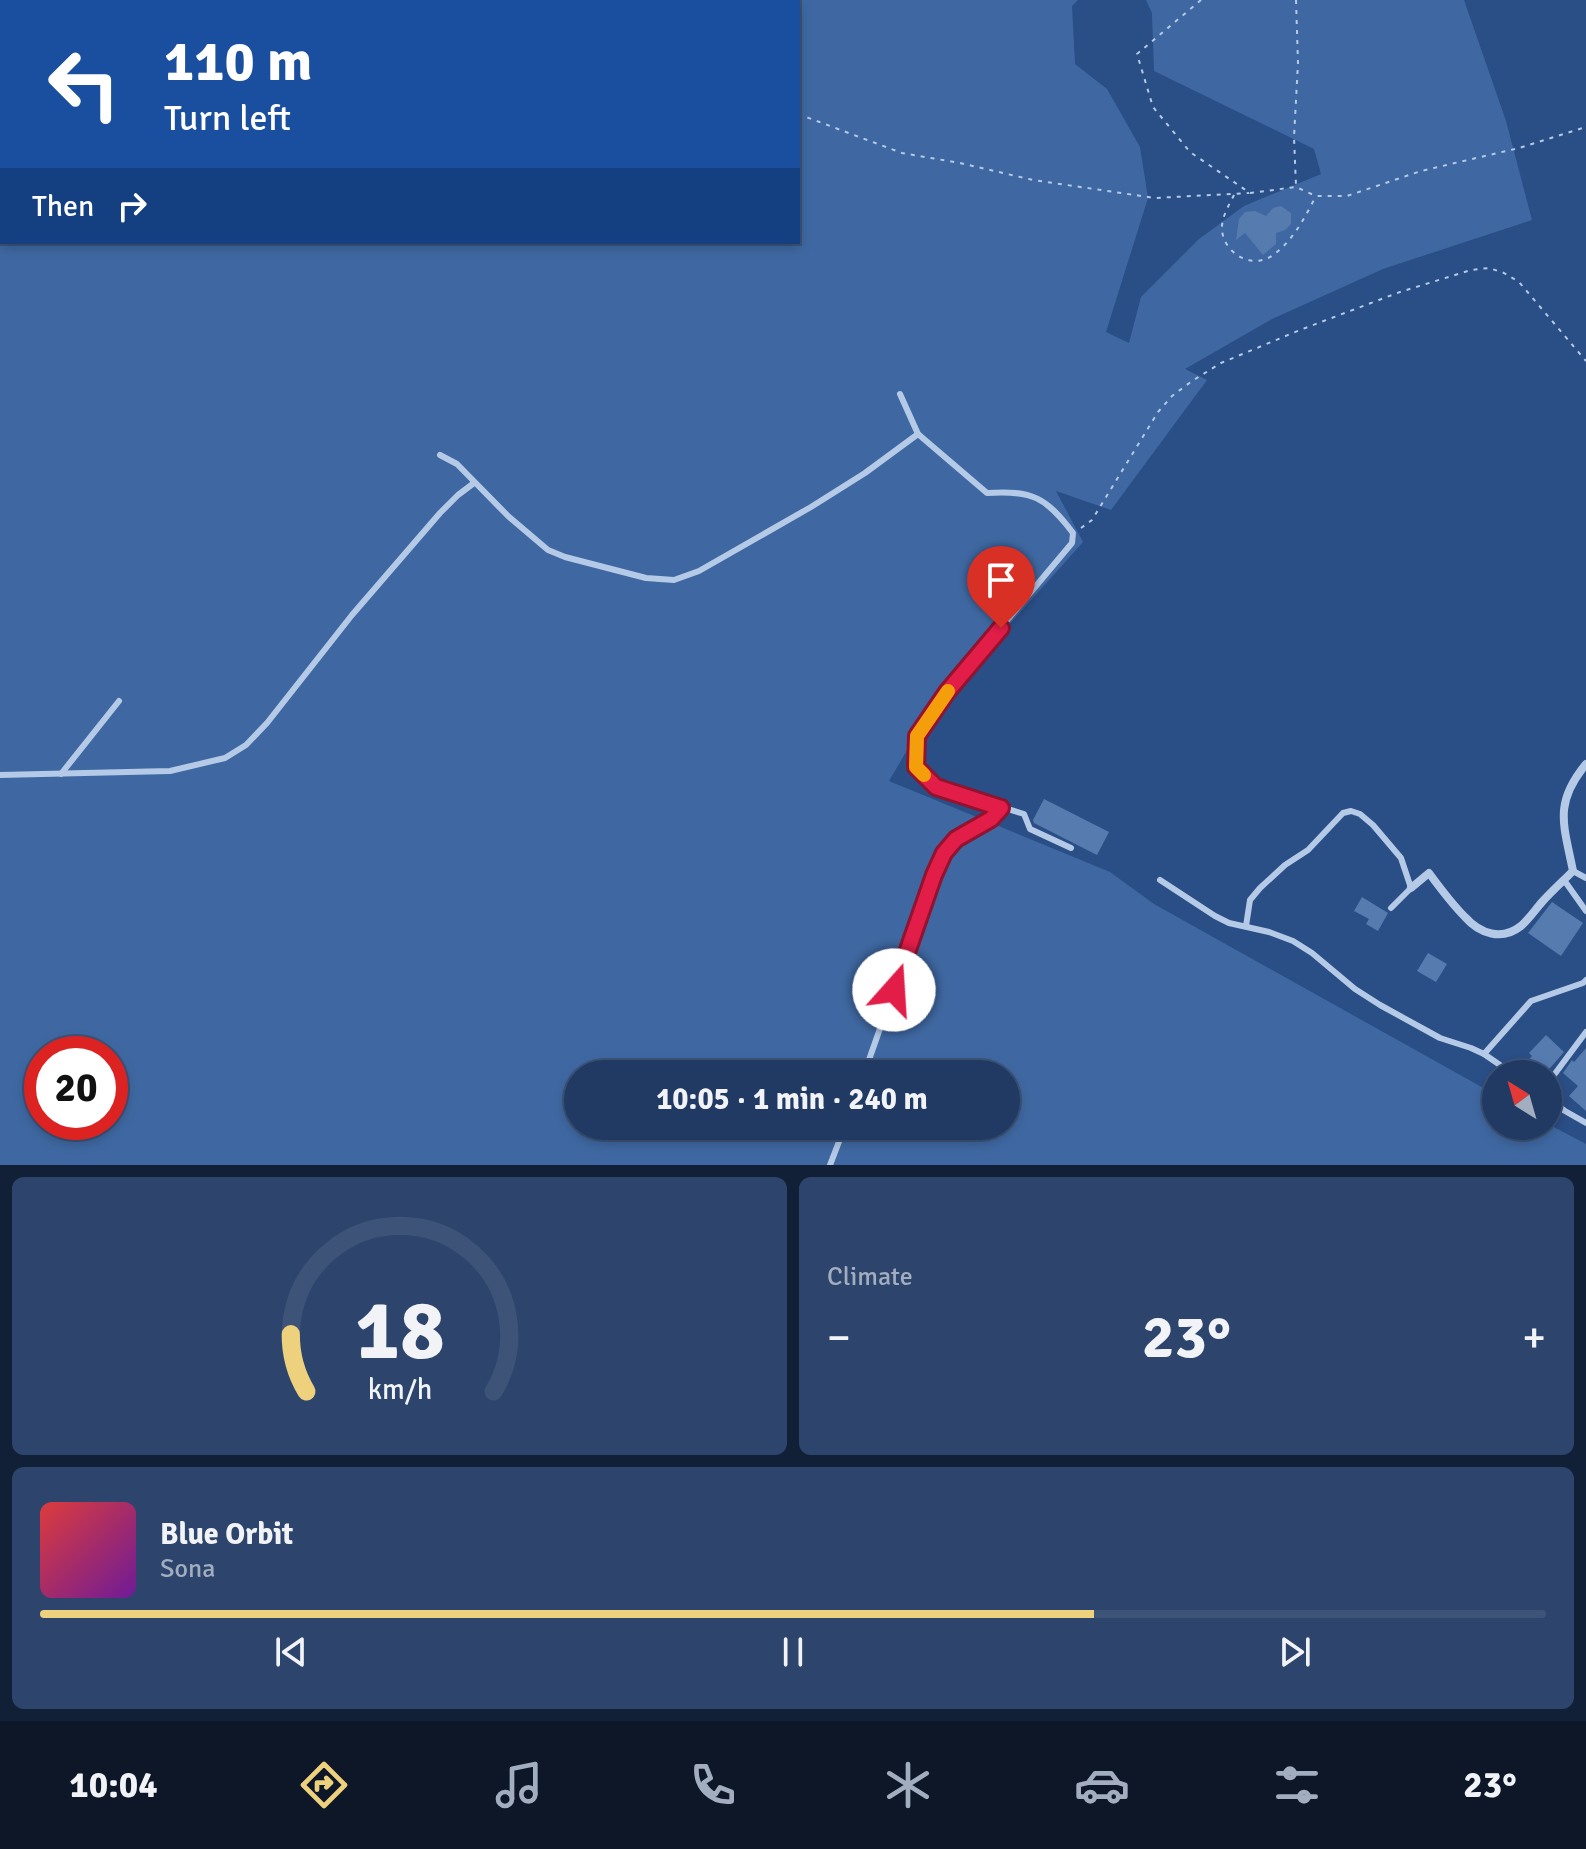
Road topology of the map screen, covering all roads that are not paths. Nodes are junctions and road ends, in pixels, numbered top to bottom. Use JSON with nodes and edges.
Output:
{"nodes":[{"id":1,"x":900,"y":394,"type":"dead end"},
{"id":2,"x":918,"y":434,"type":"junction"},
{"id":3,"x":440,"y":455,"type":"dead end"},
{"id":4,"x":474,"y":483,"type":"junction"},
{"id":5,"x":119,"y":701,"type":"dead end"},
{"id":6,"x":1586,"y":764,"type":"edge"},
{"id":7,"x":61,"y":774,"type":"junction"},
{"id":8,"x":0,"y":775,"type":"edge"},
{"id":9,"x":1001,"y":808,"type":"junction"},
{"id":10,"x":1071,"y":848,"type":"dead end"},
{"id":11,"x":1573,"y":871,"type":"junction"},
{"id":12,"x":1586,"y":878,"type":"edge"},
{"id":13,"x":1160,"y":880,"type":"dead end"},
{"id":14,"x":1564,"y":880,"type":"junction"},
{"id":15,"x":1411,"y":888,"type":"junction"},
{"id":16,"x":1391,"y":908,"type":"dead end"},
{"id":17,"x":1586,"y":911,"type":"edge"},
{"id":18,"x":1246,"y":926,"type":"junction"},
{"id":19,"x":1586,"y":980,"type":"edge"},
{"id":20,"x":1586,"y":1032,"type":"edge"},
{"id":21,"x":1484,"y":1054,"type":"junction"},
{"id":22,"x":869,"y":1060,"type":"edge"},
{"id":23,"x":1493,"y":1060,"type":"edge"},
{"id":24,"x":1562,"y":1064,"type":"edge"},
{"id":25,"x":1562,"y":1109,"type":"edge"},
{"id":26,"x":1586,"y":1123,"type":"edge"},
{"id":27,"x":840,"y":1140,"type":"edge"},
{"id":28,"x":830,"y":1165,"type":"edge"}],
"edges":[{"from":1,"to":2,"type":"lane"},
{"from":2,"to":4,"type":"lane"},
{"from":2,"to":9,"type":"lane"},
{"from":3,"to":4,"type":"lane"},
{"from":4,"to":7,"type":"lane"},
{"from":5,"to":7,"type":"lane"},
{"from":6,"to":11,"type":"street"},
{"from":7,"to":8,"type":"lane"},
{"from":9,"to":10,"type":"lane"},
{"from":9,"to":22,"type":"lane"},
{"from":11,"to":12,"type":"lane"},
{"from":11,"to":14,"type":"street"},
{"from":13,"to":18,"type":"lane"},
{"from":14,"to":15,"type":"street"},
{"from":14,"to":17,"type":"lane"},
{"from":15,"to":16,"type":"lane"},
{"from":15,"to":18,"type":"lane"},
{"from":18,"to":21,"type":"lane"},
{"from":19,"to":21,"type":"lane"},
{"from":20,"to":24,"type":"lane"},
{"from":21,"to":23,"type":"lane"},
{"from":25,"to":26,"type":"lane"},
{"from":27,"to":28,"type":"lane"}]}
